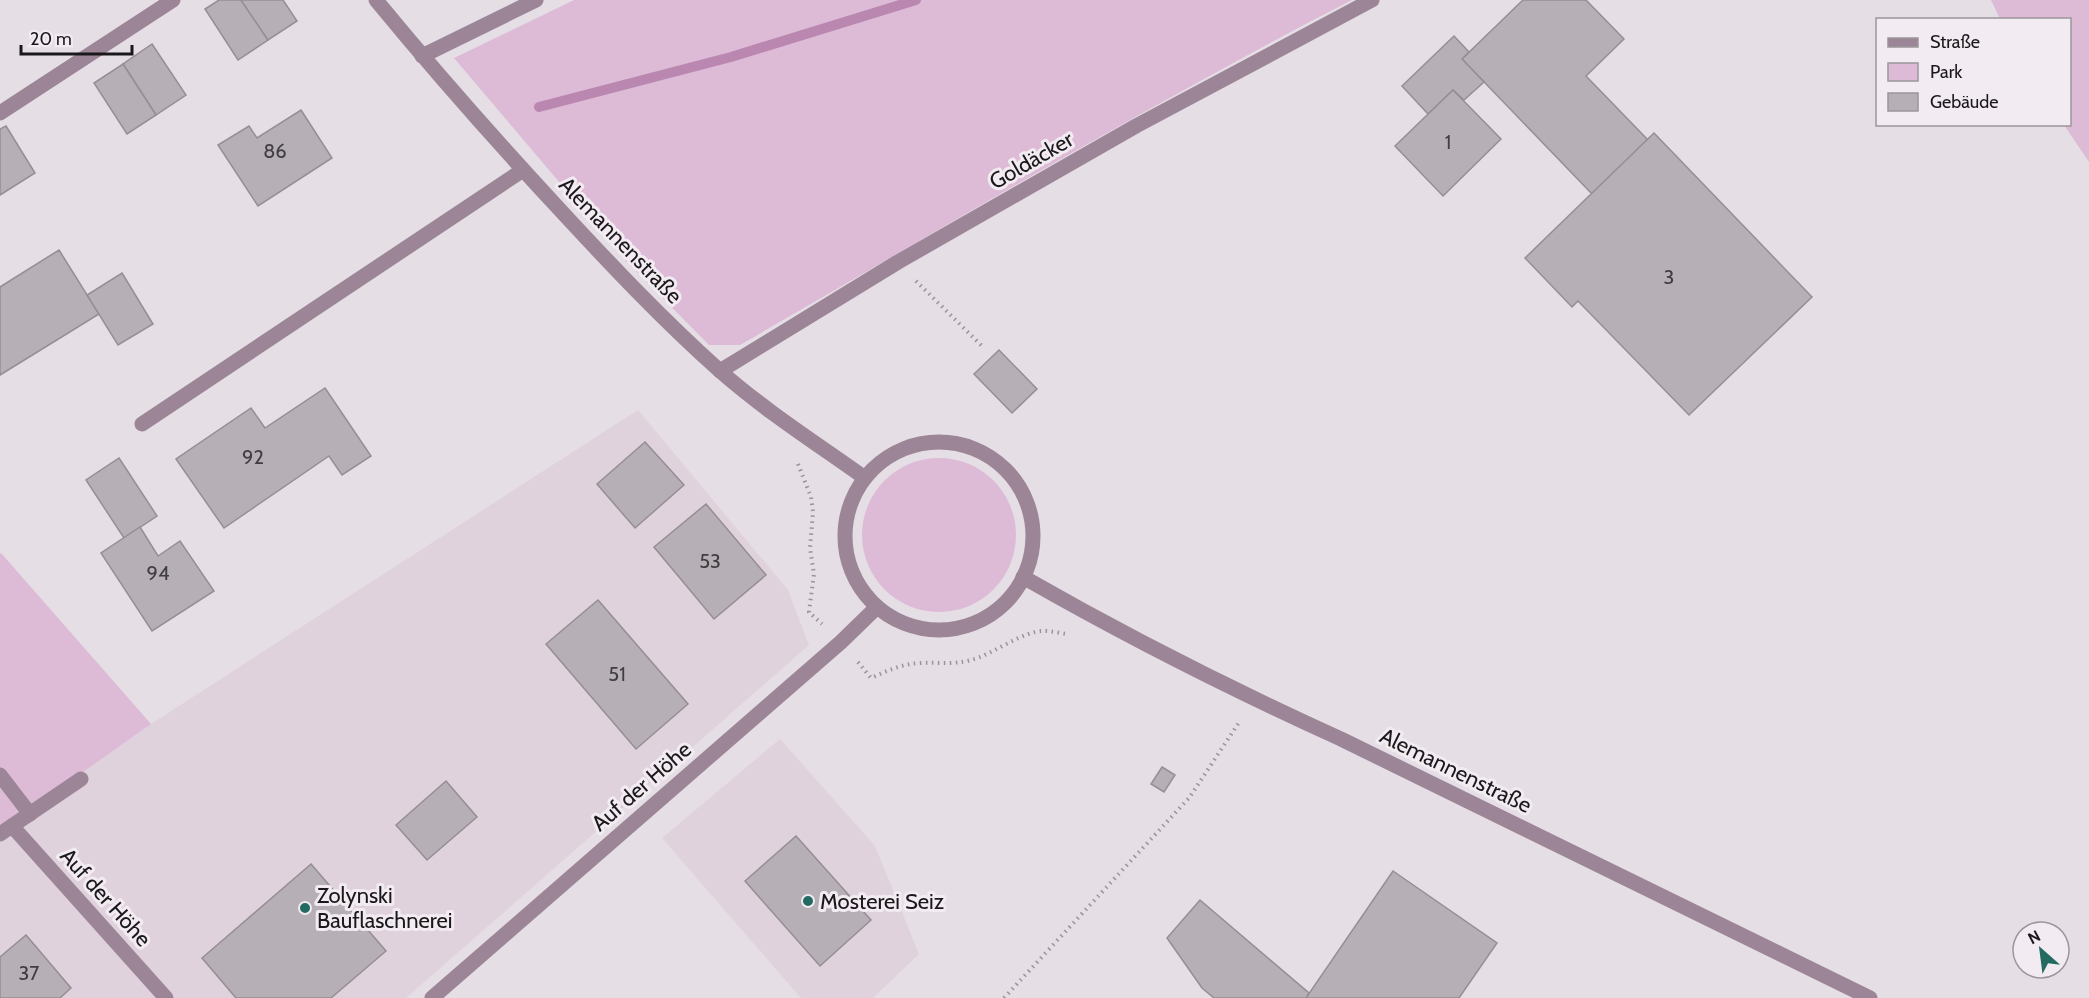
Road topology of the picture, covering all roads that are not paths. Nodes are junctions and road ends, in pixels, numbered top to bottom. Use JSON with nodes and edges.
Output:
{"nodes":[{"id":1,"x":173,"y":0,"type":"edge"},
{"id":2,"x":376,"y":0,"type":"edge"},
{"id":3,"x":536,"y":0,"type":"edge"},
{"id":4,"x":1372,"y":0,"type":"edge"},
{"id":5,"x":422,"y":56,"type":"junction"},
{"id":6,"x":0,"y":113,"type":"edge"},
{"id":7,"x":523,"y":170,"type":"junction"},
{"id":8,"x":720,"y":371,"type":"junction"},
{"id":9,"x":142,"y":424,"type":"dead end"},
{"id":10,"x":865,"y":478,"type":"junction"},
{"id":11,"x":1023,"y":577,"type":"junction"},
{"id":12,"x":877,"y":607,"type":"junction"},
{"id":13,"x":0,"y":775,"type":"edge"},
{"id":14,"x":81,"y":779,"type":"dead end"},
{"id":15,"x":30,"y":814,"type":"junction"},
{"id":16,"x":6,"y":830,"type":"edge"},
{"id":17,"x":1848,"y":993,"type":"edge"},
{"id":18,"x":166,"y":998,"type":"edge"},
{"id":19,"x":432,"y":998,"type":"edge"},
{"id":20,"x":1870,"y":998,"type":"edge"}],
"edges":[{"from":1,"to":6,"type":"street"},
{"from":2,"to":5,"type":"street","name":"Alemannenstraße"},
{"from":3,"to":5,"type":"street"},
{"from":4,"to":8,"type":"street","name":"Goldäcker"},
{"from":5,"to":7,"type":"street","name":"Alemannenstraße"},
{"from":7,"to":8,"type":"street","name":"Alemannenstraße"},
{"from":7,"to":9,"type":"street"},
{"from":8,"to":10,"type":"street","name":"Alemannenstraße"},
{"from":10,"to":11,"type":"street"},
{"from":10,"to":12,"type":"street"},
{"from":11,"to":12,"type":"street"},
{"from":11,"to":17,"type":"street","name":"Alemannenstraße"},
{"from":12,"to":19,"type":"street","name":"Auf der Höhe"},
{"from":13,"to":15,"type":"street"},
{"from":14,"to":15,"type":"street","name":"Auf der Höhe"},
{"from":15,"to":16,"type":"street","name":"Auf der Höhe"},
{"from":16,"to":18,"type":"street","name":"Auf der Höhe"},
{"from":17,"to":20,"type":"street","name":"Alemannenstraße"}]}
